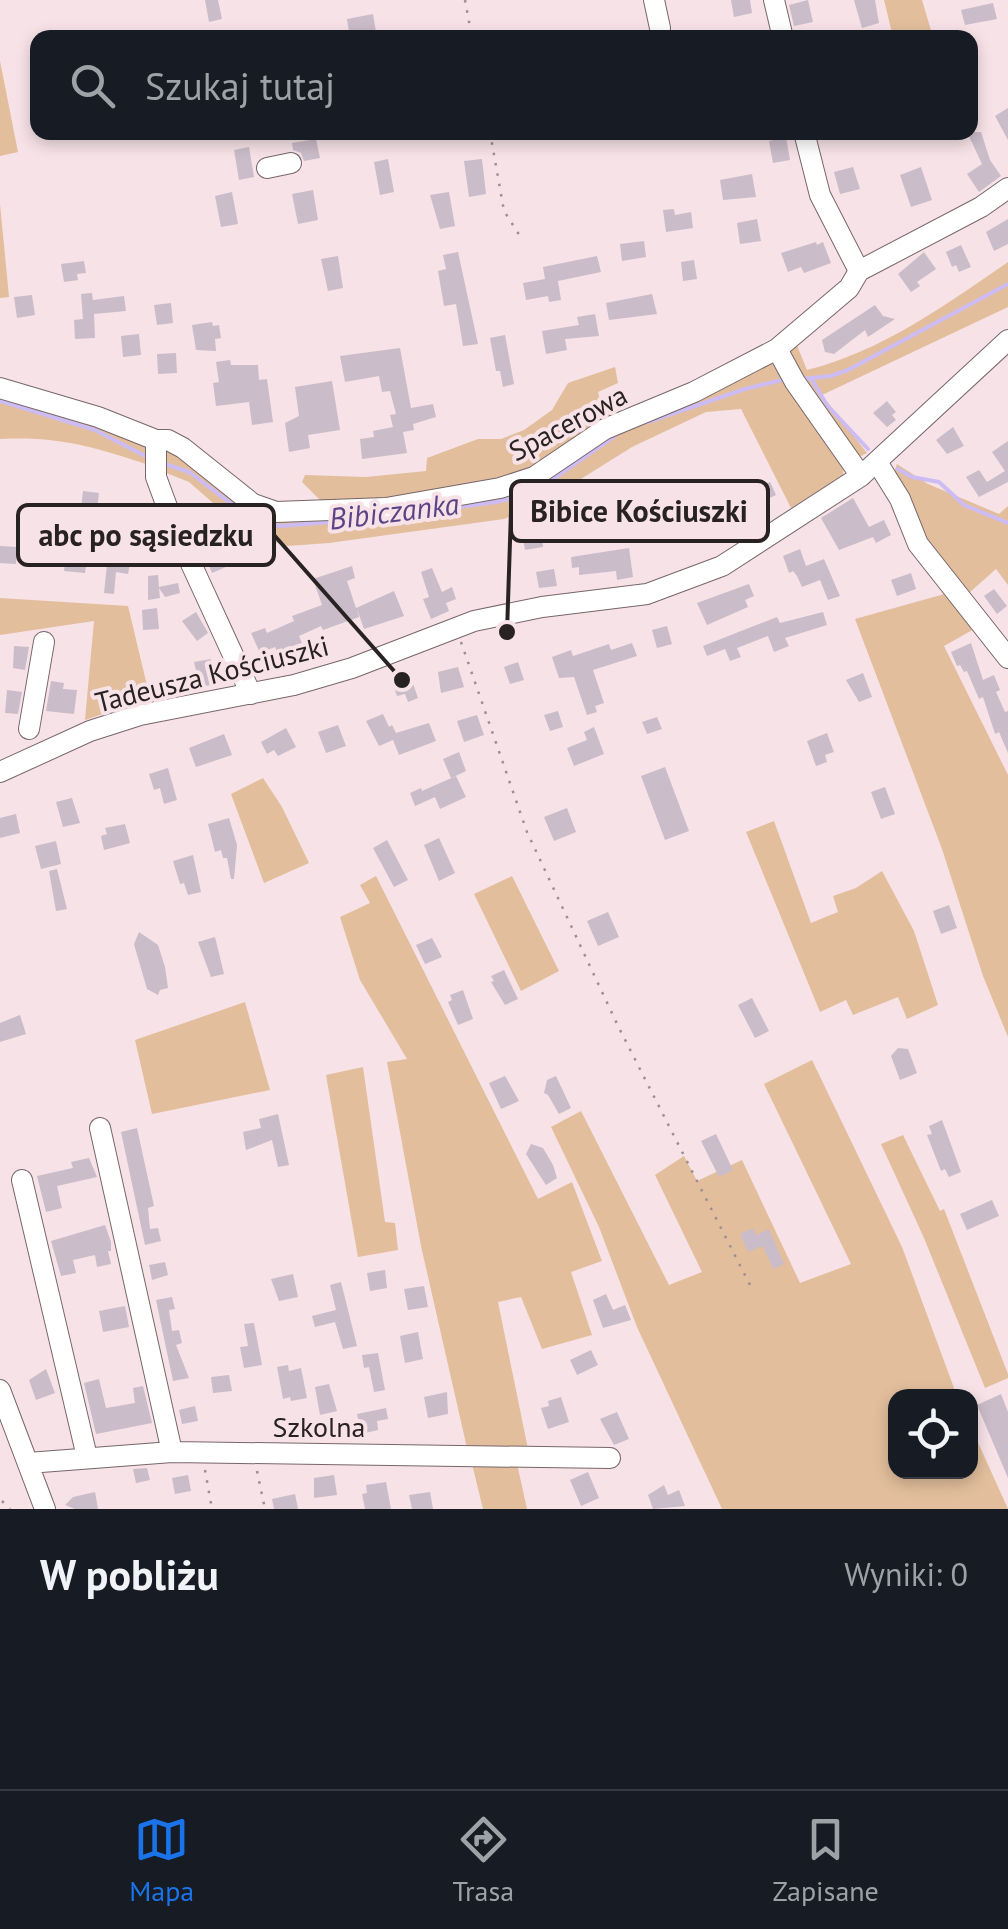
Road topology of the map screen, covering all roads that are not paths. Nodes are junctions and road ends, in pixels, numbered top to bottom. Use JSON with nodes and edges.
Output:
{"nodes":[{"id":1,"x":654,"y":0,"type":"edge"},
{"id":2,"x":774,"y":0,"type":"edge"},
{"id":3,"x":660,"y":28,"type":"dead end"},
{"id":4,"x":780,"y":30,"type":"edge"},
{"id":5,"x":806,"y":140,"type":"edge"},
{"id":6,"x":291,"y":163,"type":"dead end"},
{"id":7,"x":267,"y":168,"type":"dead end"},
{"id":8,"x":1008,"y":188,"type":"edge"},
{"id":9,"x":858,"y":272,"type":"junction"},
{"id":10,"x":1008,"y":340,"type":"edge"},
{"id":11,"x":776,"y":350,"type":"junction"},
{"id":12,"x":0,"y":388,"type":"edge"},
{"id":13,"x":155,"y":453,"type":"junction"},
{"id":14,"x":869,"y":469,"type":"junction"},
{"id":15,"x":44,"y":642,"type":"dead end"},
{"id":16,"x":1008,"y":658,"type":"edge"},
{"id":17,"x":251,"y":694,"type":"junction"},
{"id":18,"x":29,"y":729,"type":"dead end"},
{"id":19,"x":0,"y":772,"type":"edge"},
{"id":20,"x":100,"y":1128,"type":"dead end"},
{"id":21,"x":22,"y":1180,"type":"dead end"},
{"id":22,"x":1,"y":1397,"type":"edge"},
{"id":23,"x":172,"y":1452,"type":"junction"},
{"id":24,"x":87,"y":1456,"type":"junction"},
{"id":25,"x":610,"y":1458,"type":"dead end"},
{"id":26,"x":28,"y":1463,"type":"junction"},
{"id":27,"x":45,"y":1509,"type":"edge"}],
"edges":[{"from":1,"to":3,"type":"street"},
{"from":2,"to":4,"type":"street"},
{"from":5,"to":9,"type":"street"},
{"from":6,"to":7,"type":"street"},
{"from":8,"to":9,"type":"street","name":"Spacerowa"},
{"from":9,"to":11,"type":"street","name":"Spacerowa"},
{"from":10,"to":14,"type":"street","name":"Tadeusza Kościuszki"},
{"from":11,"to":13,"type":"street","name":"Spacerowa"},
{"from":11,"to":14,"type":"street"},
{"from":12,"to":13,"type":"street","name":"Spacerowa"},
{"from":13,"to":17,"type":"street"},
{"from":14,"to":16,"type":"street"},
{"from":14,"to":17,"type":"street","name":"Tadeusza Kościuszki"},
{"from":15,"to":18,"type":"street"},
{"from":17,"to":19,"type":"street","name":"Tadeusza Kościuszki"},
{"from":20,"to":23,"type":"street"},
{"from":21,"to":24,"type":"street"},
{"from":22,"to":26,"type":"street"},
{"from":23,"to":24,"type":"street","name":"Szkolna"},
{"from":23,"to":25,"type":"street","name":"Szkolna"},
{"from":24,"to":26,"type":"street","name":"Szkolna"},
{"from":26,"to":27,"type":"street"}]}
